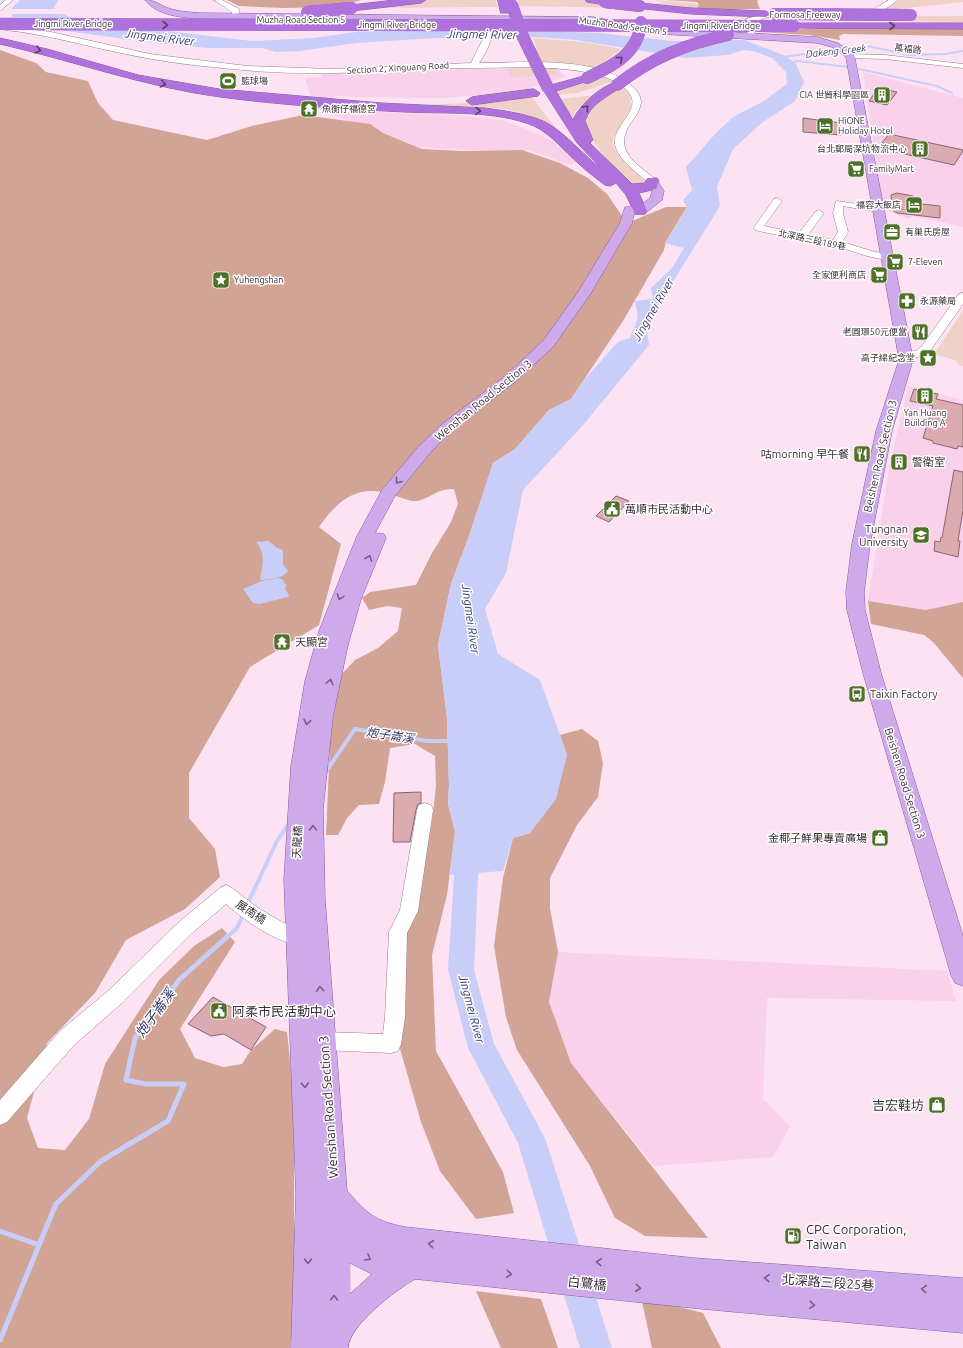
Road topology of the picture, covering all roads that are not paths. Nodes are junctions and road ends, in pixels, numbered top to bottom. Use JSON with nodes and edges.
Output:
{"nodes":[{"id":1,"x":10,"y":0,"type":"edge"},
{"id":2,"x":142,"y":0,"type":"edge"},
{"id":3,"x":149,"y":0,"type":"edge"},
{"id":4,"x":217,"y":0,"type":"edge"},
{"id":5,"x":416,"y":0,"type":"edge"},
{"id":6,"x":421,"y":0,"type":"edge"},
{"id":7,"x":591,"y":0,"type":"edge"},
{"id":8,"x":627,"y":0,"type":"edge"},
{"id":9,"x":894,"y":0,"type":"edge"},
{"id":10,"x":600,"y":1,"type":"edge"},
{"id":11,"x":400,"y":3,"type":"junction"},
{"id":12,"x":508,"y":4,"type":"edge"},
{"id":13,"x":0,"y":9,"type":"edge"},
{"id":14,"x":0,"y":12,"type":"edge"},
{"id":15,"x":16,"y":12,"type":"dead end"},
{"id":16,"x":147,"y":12,"type":"dead end"},
{"id":17,"x":224,"y":12,"type":"junction"},
{"id":18,"x":642,"y":14,"type":"junction"},
{"id":19,"x":914,"y":15,"type":"dead end"},
{"id":20,"x":236,"y":18,"type":"junction"},
{"id":21,"x":489,"y":20,"type":"junction"},
{"id":22,"x":0,"y":24,"type":"edge"},
{"id":23,"x":963,"y":26,"type":"edge"},
{"id":24,"x":794,"y":27,"type":"junction"},
{"id":25,"x":0,"y":28,"type":"edge"},
{"id":26,"x":751,"y":36,"type":"junction"},
{"id":27,"x":0,"y":41,"type":"edge"},
{"id":28,"x":848,"y":58,"type":"junction"},
{"id":29,"x":474,"y":66,"type":"junction"},
{"id":30,"x":963,"y":66,"type":"edge"},
{"id":31,"x":614,"y":85,"type":"junction"},
{"id":32,"x":545,"y":92,"type":"junction"},
{"id":33,"x":341,"y":104,"type":"junction"},
{"id":34,"x":604,"y":166,"type":"junction"},
{"id":35,"x":610,"y":182,"type":"junction"},
{"id":36,"x":652,"y":182,"type":"junction"},
{"id":37,"x":626,"y":187,"type":"junction"},
{"id":38,"x":777,"y":201,"type":"dead end"},
{"id":39,"x":878,"y":209,"type":"junction"},
{"id":40,"x":634,"y":211,"type":"junction"},
{"id":41,"x":819,"y":212,"type":"dead end"},
{"id":42,"x":801,"y":237,"type":"junction"},
{"id":43,"x":836,"y":243,"type":"junction"},
{"id":44,"x":888,"y":256,"type":"junction"},
{"id":45,"x":963,"y":296,"type":"edge"},
{"id":46,"x":905,"y":354,"type":"junction"},
{"id":47,"x":306,"y":796,"type":"junction"},
{"id":48,"x":425,"y":810,"type":"dead end"},
{"id":49,"x":313,"y":866,"type":"joint"},
{"id":50,"x":295,"y":880,"type":"joint"},
{"id":51,"x":307,"y":937,"type":"junction"},
{"id":52,"x":963,"y":975,"type":"edge"},
{"id":53,"x":323,"y":1041,"type":"junction"},
{"id":54,"x":0,"y":1115,"type":"edge"},
{"id":55,"x":321,"y":1194,"type":"junction"},
{"id":56,"x":309,"y":1228,"type":"junction"},
{"id":57,"x":336,"y":1239,"type":"junction"},
{"id":58,"x":470,"y":1259,"type":"junction"},
{"id":59,"x":411,"y":1266,"type":"junction"},
{"id":60,"x":698,"y":1284,"type":"junction"},
{"id":61,"x":963,"y":1292,"type":"edge"},
{"id":62,"x":963,"y":1319,"type":"edge"},
{"id":63,"x":333,"y":1342,"type":"edge"},
{"id":64,"x":306,"y":1348,"type":"edge"}],
"edges":[{"from":1,"to":13,"type":"street"},
{"from":2,"to":20,"type":"main road","name":"Muzha Road Section 5"},
{"from":3,"to":20,"type":"main road","name":"Muzha Road Section 5"},
{"from":4,"to":20,"type":"street"},
{"from":5,"to":11,"type":"highway"},
{"from":6,"to":11,"type":"highway"},
{"from":7,"to":10,"type":"highway"},
{"from":8,"to":18,"type":"highway"},
{"from":9,"to":26,"type":"street"},
{"from":10,"to":18,"type":"highway","bridge":true},
{"from":11,"to":17,"type":"highway","bridge":true},
{"from":12,"to":32,"type":"highway"},
{"from":14,"to":15,"type":"highway"},
{"from":16,"to":17,"type":"highway","name":"Jingmi River Bridge"},
{"from":17,"to":18,"type":"highway","name":"Jingmi River Bridge","bridge":true},
{"from":18,"to":19,"type":"highway","name":"Formosa Freeway","bridge":true},
{"from":32,"to":18,"type":"highway","one_way":true,"bridge":true},
{"from":20,"to":21,"type":"main road","name":"Muzha Road Section 5"},
{"from":21,"to":26,"type":"main road","name":"Muzha Road Section 5"},
{"from":21,"to":29,"type":"street"},
{"from":22,"to":24,"type":"highway","name":"Jingmi River Bridge","one_way":true,"bridge":true},
{"from":24,"to":23,"type":"highway","name":"Formosa Freeway","one_way":true},
{"from":24,"to":31,"type":"highway","bridge":true},
{"from":25,"to":29,"type":"street","name":"Section 2, Xinguang Road"},
{"from":26,"to":28,"type":"main road","name":"Muzha Road Section 5"},
{"from":27,"to":33,"type":"highway","one_way":true},
{"from":28,"to":30,"type":"street","name":"萬福路"},
{"from":28,"to":39,"type":"main road","name":"Beishen Road Section 3"},
{"from":29,"to":36,"type":"street","name":"Section 2, Xinguang Road"},
{"from":31,"to":32,"type":"highway"},
{"from":34,"to":31,"type":"highway","one_way":true},
{"from":32,"to":33,"type":"highway"},
{"from":32,"to":34,"type":"highway"},
{"from":32,"to":35,"type":"highway"},
{"from":33,"to":35,"type":"highway","one_way":true},
{"from":34,"to":37,"type":"highway"},
{"from":35,"to":40,"type":"highway"},
{"from":36,"to":37,"type":"highway"},
{"from":36,"to":40,"type":"main road"},
{"from":37,"to":40,"type":"highway"},
{"from":38,"to":42,"type":"street","name":"北深路三段189巷"},
{"from":39,"to":43,"type":"street"},
{"from":39,"to":44,"type":"main road","name":"Beishen Road Section 3"},
{"from":40,"to":47,"type":"main road","name":"Wenshan Road Section 3"},
{"from":41,"to":42,"type":"street"},
{"from":42,"to":43,"type":"street","name":"北深路三段189巷"},
{"from":43,"to":44,"type":"street","name":"北深路三段189巷"},
{"from":44,"to":46,"type":"main road","name":"Beishen Road Section 3"},
{"from":45,"to":46,"type":"street"},
{"from":46,"to":52,"type":"main road","name":"Beishen Road Section 3"},
{"from":49,"to":47,"type":"main road","name":"天龍橋","one_way":true},
{"from":47,"to":50,"type":"main road","name":"天龍橋"},
{"from":48,"to":53,"type":"street"},
{"from":49,"to":51,"type":"main road","name":"Wenshan Road Section 3"},
{"from":50,"to":51,"type":"main road","name":"Wenshan Road Section 3"},
{"from":53,"to":51,"type":"main road","name":"Wenshan Road Section 3","one_way":true},
{"from":51,"to":54,"type":"street","name":"展南橋"},
{"from":51,"to":55,"type":"main road","name":"Wenshan Road Section 3","one_way":true},
{"from":53,"to":55,"type":"main road","name":"Wenshan Road Section 3"},
{"from":55,"to":56,"type":"main road","name":"Wenshan Road Section 3"},
{"from":55,"to":57,"type":"main road","name":"Wenshan Road Section 3"},
{"from":58,"to":55,"type":"main road","one_way":true},
{"from":56,"to":57,"type":"main road"},
{"from":56,"to":64,"type":"main road","name":"Wenshan Road Section 3","one_way":true},
{"from":57,"to":59,"type":"main road","one_way":true},
{"from":63,"to":57,"type":"main road","name":"Wenshan Road Section 3","one_way":true},
{"from":58,"to":59,"type":"main road"},
{"from":58,"to":60,"type":"main road","name":"白鷺橋"},
{"from":59,"to":63,"type":"main road"},
{"from":61,"to":60,"type":"main road","name":"北深路三段25巷","one_way":true},
{"from":60,"to":62,"type":"main road","name":"北深路三段25巷","one_way":true}]}
